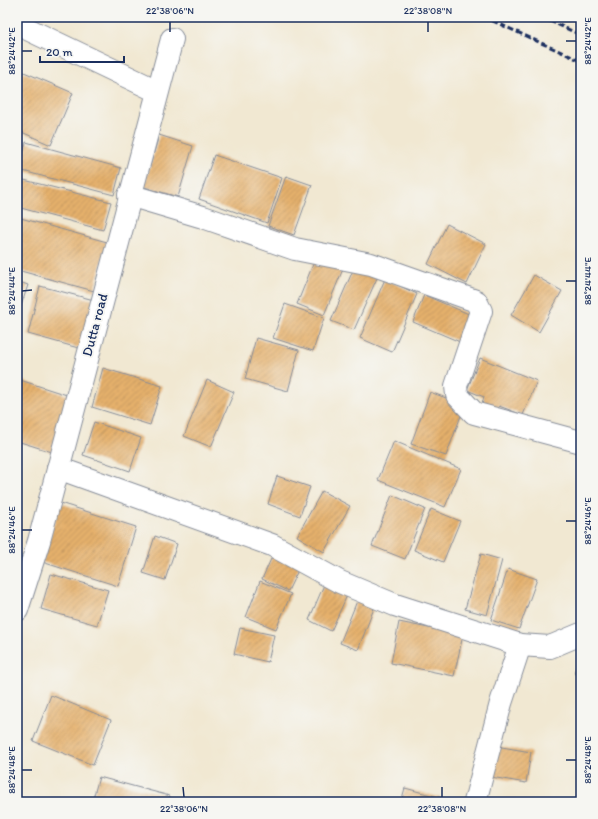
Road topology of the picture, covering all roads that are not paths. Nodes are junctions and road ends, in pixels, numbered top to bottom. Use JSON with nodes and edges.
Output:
{"nodes":[{"id":1,"x":17,"y":24,"type":"edge"},
{"id":2,"x":172,"y":39,"type":"dead end"},
{"id":3,"x":157,"y":92,"type":"junction"},
{"id":4,"x":130,"y":195,"type":"junction"},
{"id":5,"x":581,"y":442,"type":"edge"},
{"id":6,"x":58,"y":468,"type":"junction"},
{"id":7,"x":17,"y":610,"type":"edge"},
{"id":8,"x":581,"y":634,"type":"edge"},
{"id":9,"x":520,"y":645,"type":"junction"},
{"id":10,"x":475,"y":802,"type":"edge"}],
"edges":[{"from":1,"to":3,"type":"street"},
{"from":2,"to":3,"type":"street","name":"Dutta road"},
{"from":3,"to":4,"type":"street","name":"Dutta road"},
{"from":4,"to":5,"type":"street"},
{"from":4,"to":6,"type":"street","name":"Dutta road"},
{"from":6,"to":7,"type":"street","name":"Dutta road"},
{"from":6,"to":9,"type":"street"},
{"from":8,"to":9,"type":"street"},
{"from":9,"to":10,"type":"street"}]}
